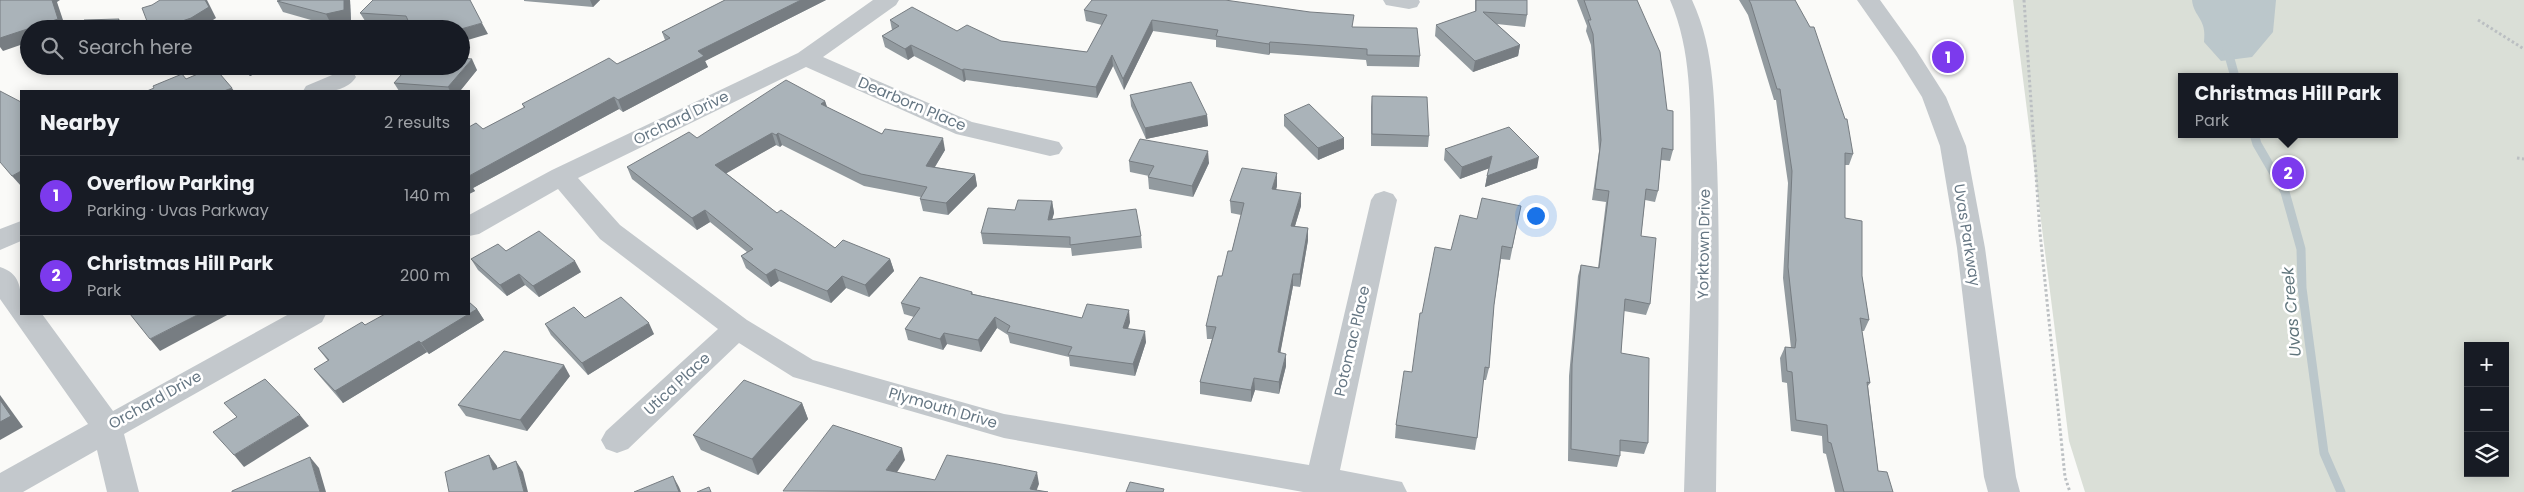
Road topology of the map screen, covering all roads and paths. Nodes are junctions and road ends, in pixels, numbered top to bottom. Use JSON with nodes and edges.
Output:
{"nodes":[{"id":1,"x":888,"y":0,"type":"edge"},
{"id":2,"x":1681,"y":0,"type":"edge"},
{"id":3,"x":1868,"y":0,"type":"edge"},
{"id":4,"x":2024,"y":0,"type":"edge"},
{"id":5,"x":2478,"y":20,"type":"dead end"},
{"id":6,"x":2524,"y":49,"type":"edge"},
{"id":7,"x":806,"y":58,"type":"junction"},
{"id":8,"x":344,"y":77,"type":"dead end"},
{"id":9,"x":317,"y":90,"type":"edge"},
{"id":10,"x":1050,"y":148,"type":"dead end"},
{"id":11,"x":2517,"y":158,"type":"dead end"},
{"id":12,"x":2524,"y":159,"type":"edge"},
{"id":13,"x":561,"y":176,"type":"junction"},
{"id":14,"x":1384,"y":200,"type":"dead end"},
{"id":15,"x":470,"y":226,"type":"edge"},
{"id":16,"x":20,"y":230,"type":"edge"},
{"id":17,"x":0,"y":240,"type":"edge"},
{"id":18,"x":0,"y":277,"type":"edge"},
{"id":19,"x":20,"y":306,"type":"edge"},
{"id":20,"x":27,"y":315,"type":"edge"},
{"id":21,"x":310,"y":315,"type":"edge"},
{"id":22,"x":737,"y":328,"type":"junction"},
{"id":23,"x":107,"y":427,"type":"junction"},
{"id":24,"x":617,"y":440,"type":"dead end"},
{"id":25,"x":1320,"y":487,"type":"edge"},
{"id":26,"x":0,"y":489,"type":"edge"},
{"id":27,"x":124,"y":492,"type":"edge"},
{"id":28,"x":1391,"y":492,"type":"edge"},
{"id":29,"x":1700,"y":492,"type":"edge"},
{"id":30,"x":2004,"y":492,"type":"edge"},
{"id":31,"x":2070,"y":492,"type":"edge"}],
"edges":[{"from":1,"to":7,"type":"street","name":"Orchard Drive"},
{"from":2,"to":29,"type":"street","name":"Yorktown Drive"},
{"from":3,"to":30,"type":"street","name":"Uvas Parkway"},
{"from":4,"to":31,"type":"path"},
{"from":5,"to":6,"type":"path"},
{"from":7,"to":10,"type":"street","name":"Dearborn Place"},
{"from":7,"to":13,"type":"street","name":"Orchard Drive"},
{"from":8,"to":9,"type":"street"},
{"from":11,"to":12,"type":"path"},
{"from":13,"to":15,"type":"street","name":"Orchard Drive"},
{"from":13,"to":22,"type":"street","name":"Plymouth Drive"},
{"from":14,"to":25,"type":"street","name":"Potomac Place"},
{"from":16,"to":17,"type":"street"},
{"from":18,"to":19,"type":"street"},
{"from":20,"to":23,"type":"street"},
{"from":21,"to":23,"type":"street","name":"Orchard Drive"},
{"from":22,"to":24,"type":"street","name":"Utica Place"},
{"from":22,"to":25,"type":"street","name":"Plymouth Drive"},
{"from":23,"to":26,"type":"street","name":"Orchard Drive"},
{"from":23,"to":27,"type":"street"},
{"from":25,"to":28,"type":"street","name":"Plymouth Drive"}]}
